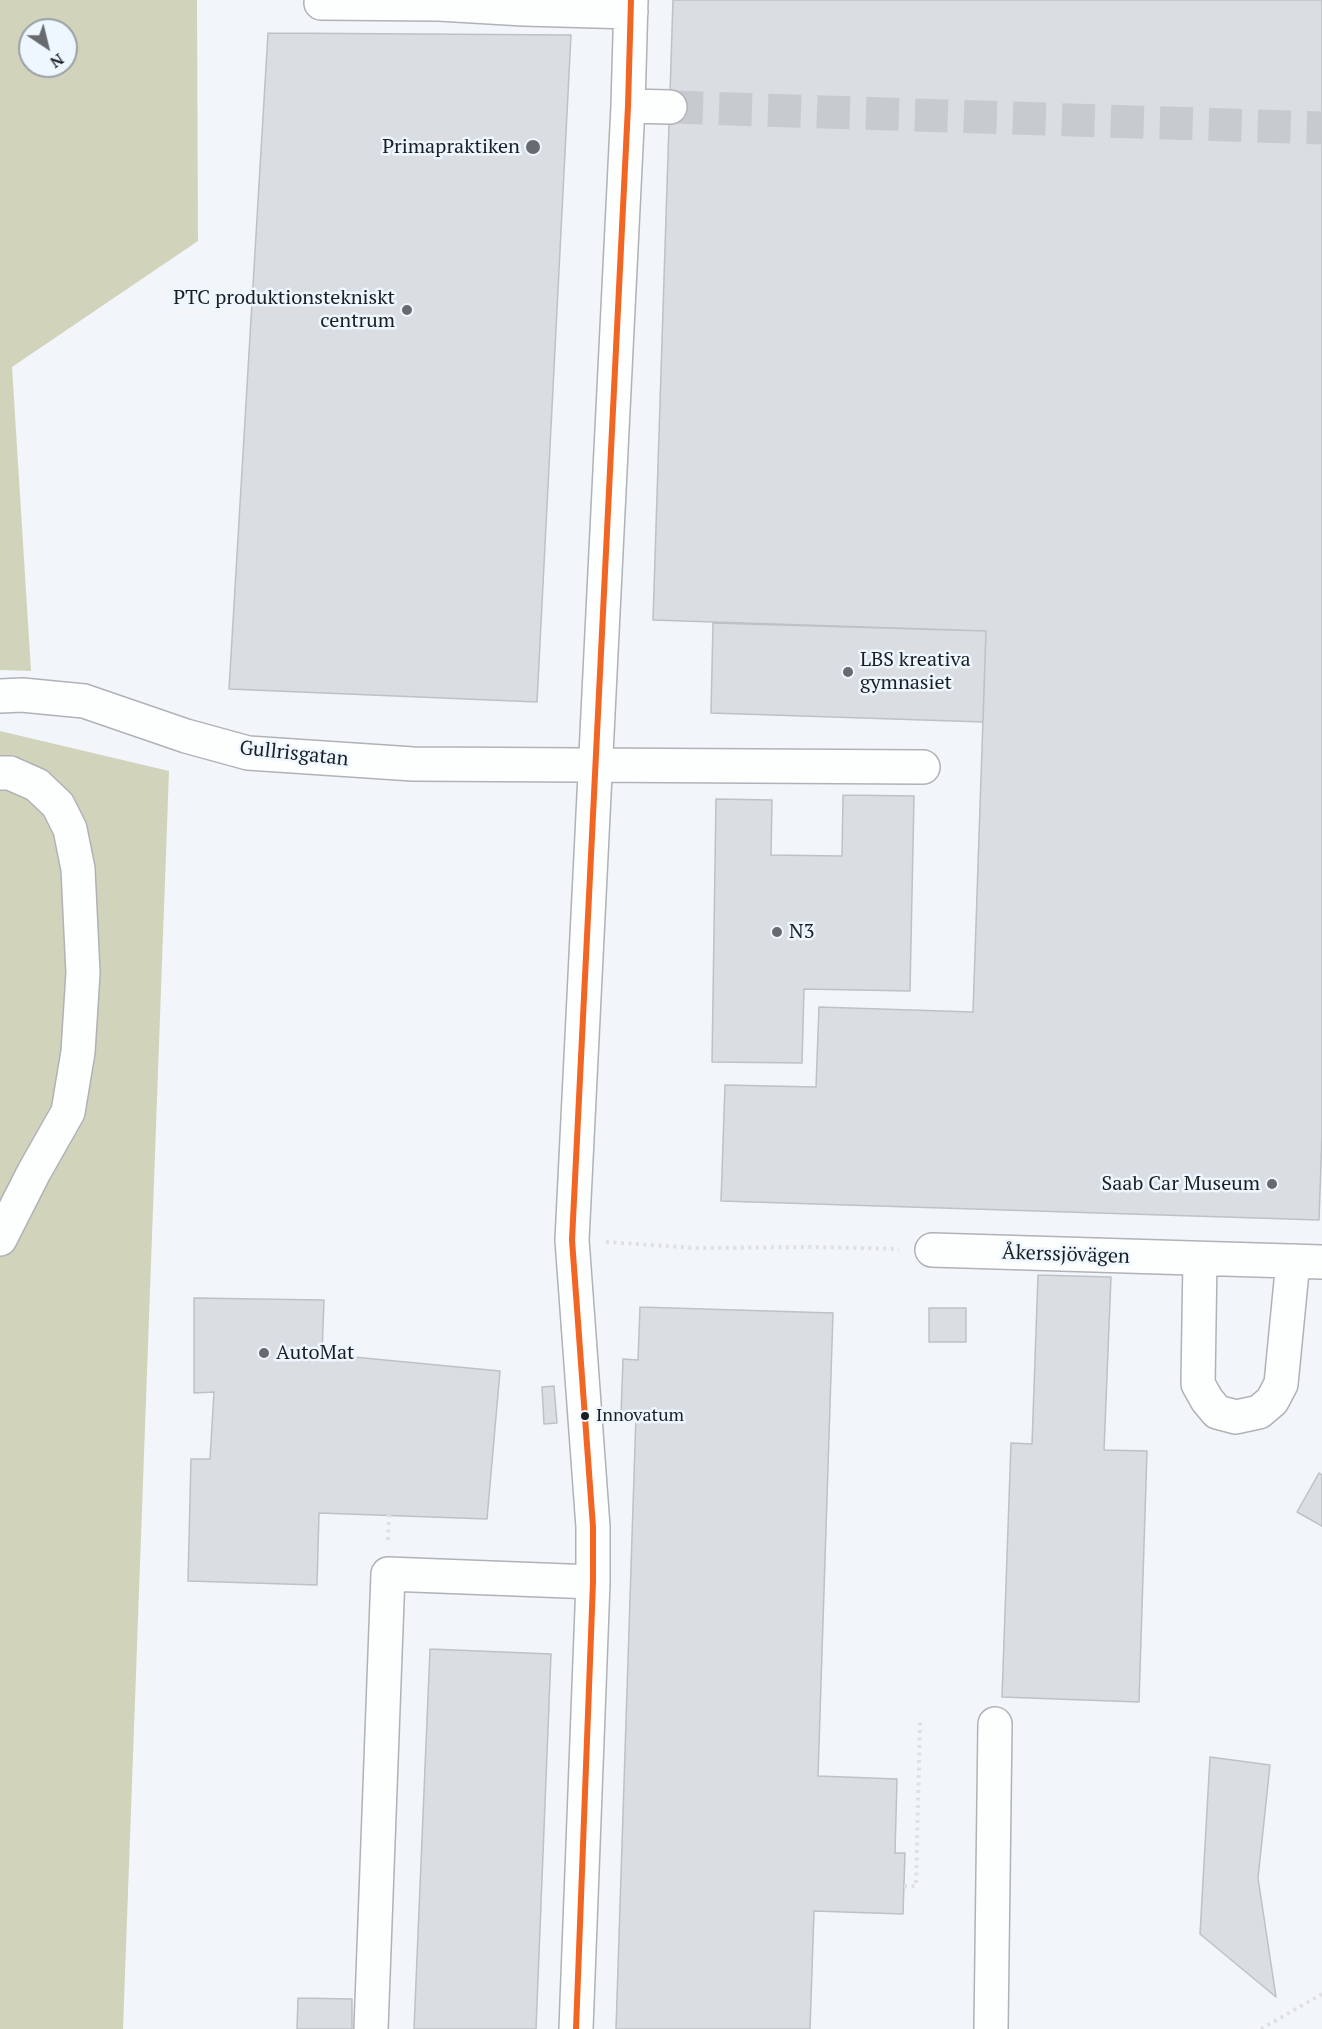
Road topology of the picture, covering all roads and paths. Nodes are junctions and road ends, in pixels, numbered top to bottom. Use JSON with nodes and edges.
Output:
{"nodes":[{"id":1,"x":439,"y":2,"type":"edge"},
{"id":2,"x":321,"y":3,"type":"dead end"},
{"id":3,"x":631,"y":6,"type":"edge"},
{"id":4,"x":628,"y":106,"type":"junction"},
{"id":5,"x":670,"y":108,"type":"tunnel mouth"},
{"id":6,"x":0,"y":696,"type":"edge"},
{"id":7,"x":595,"y":764,"type":"junction"},
{"id":8,"x":923,"y":767,"type":"dead end"},
{"id":9,"x":0,"y":773,"type":"edge"},
{"id":10,"x":0,"y":1239,"type":"edge"},
{"id":11,"x":572,"y":1240,"type":"junction"},
{"id":12,"x":932,"y":1250,"type":"joint"},
{"id":13,"x":1200,"y":1259,"type":"junction"},
{"id":14,"x":1308,"y":1261,"type":"edge"},
{"id":15,"x":593,"y":1582,"type":"junction"},
{"id":16,"x":920,"y":1721,"type":"dead end"},
{"id":17,"x":995,"y":1724,"type":"dead end"},
{"id":18,"x":904,"y":1886,"type":"dead end"},
{"id":19,"x":1322,"y":1994,"type":"edge"},
{"id":20,"x":371,"y":2029,"type":"edge"},
{"id":21,"x":576,"y":2029,"type":"edge"},
{"id":22,"x":991,"y":2029,"type":"edge"},
{"id":23,"x":1261,"y":2029,"type":"edge"}],
"edges":[{"from":1,"to":2,"type":"street"},
{"from":1,"to":3,"type":"street"},
{"from":3,"to":4,"type":"street"},
{"from":4,"to":5,"type":"street"},
{"from":4,"to":7,"type":"street"},
{"from":6,"to":7,"type":"street","name":"Gullrisgatan"},
{"from":7,"to":8,"type":"street","name":"Gullrisgatan"},
{"from":7,"to":11,"type":"street"},
{"from":9,"to":10,"type":"street"},
{"from":11,"to":12,"type":"path"},
{"from":11,"to":15,"type":"street"},
{"from":12,"to":13,"type":"street","name":"Åkerssjövägen"},
{"from":13,"to":14,"type":"street","name":"Åkerssjövägen"},
{"from":13,"to":14,"type":"street"},
{"from":15,"to":20,"type":"street"},
{"from":15,"to":21,"type":"street"},
{"from":16,"to":18,"type":"path"},
{"from":17,"to":22,"type":"street"},
{"from":19,"to":23,"type":"path"}]}
